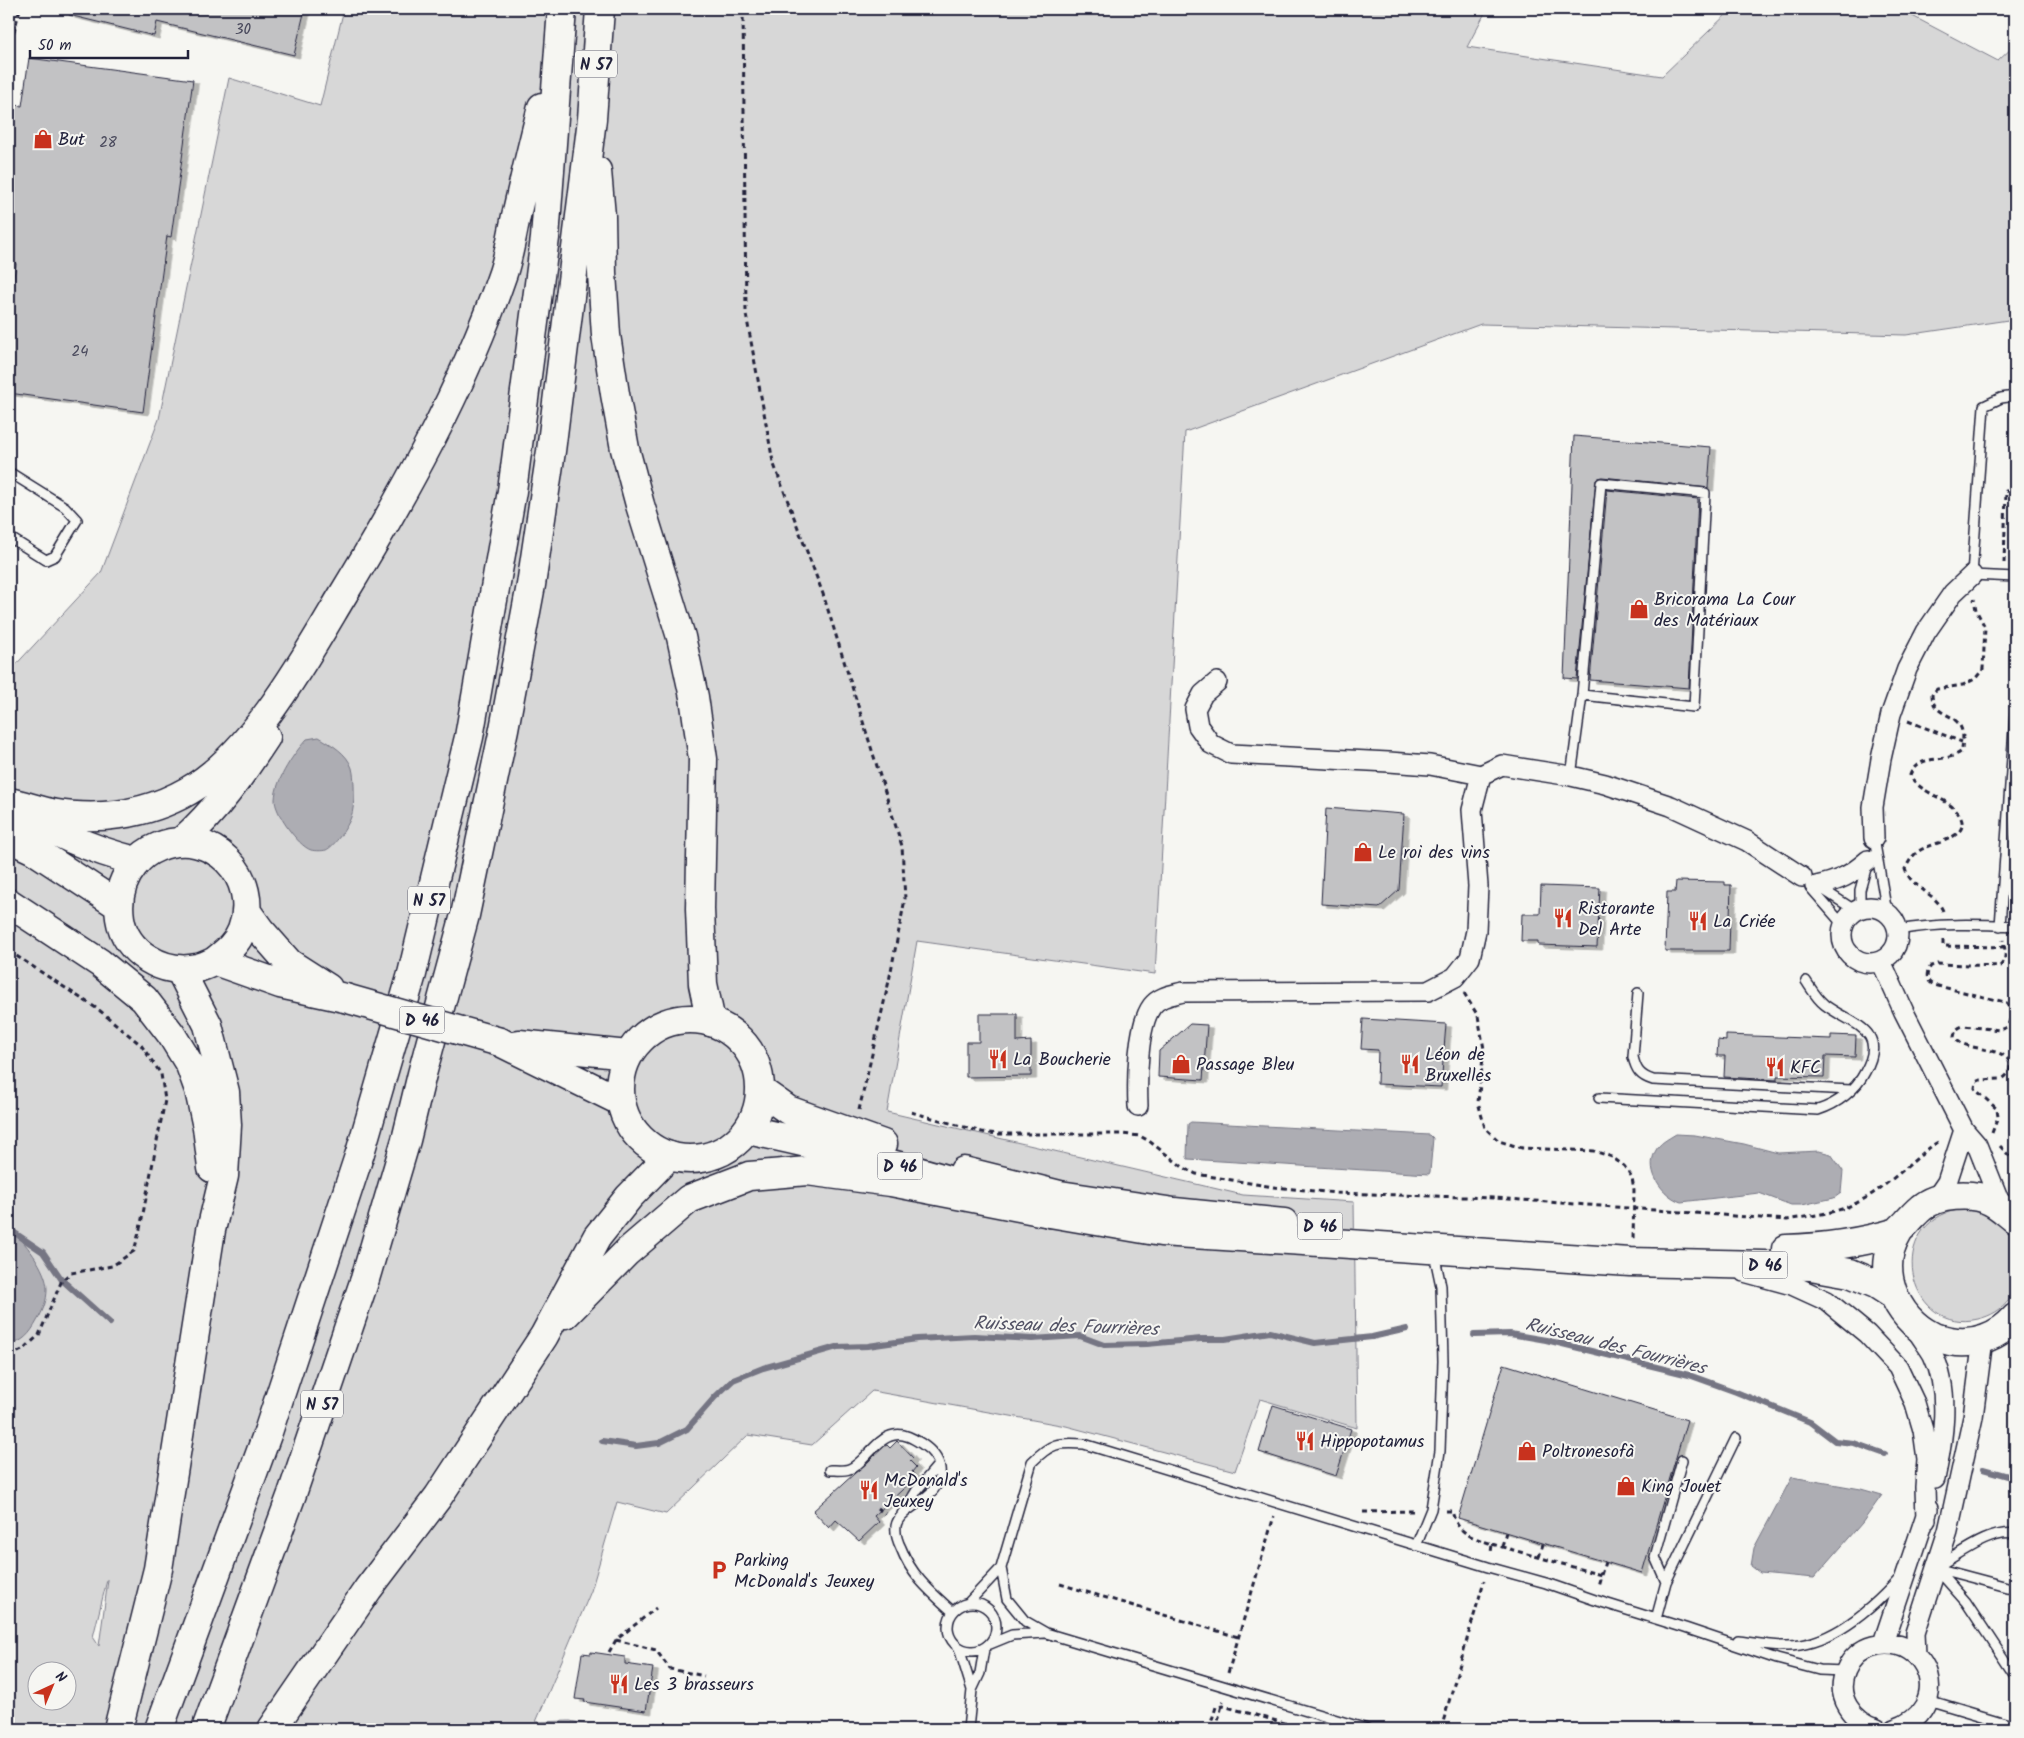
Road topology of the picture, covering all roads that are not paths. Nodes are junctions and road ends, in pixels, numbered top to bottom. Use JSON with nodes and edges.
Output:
{"nodes":[{"id":1,"x":562,"y":9,"type":"edge"},
{"id":2,"x":600,"y":9,"type":"edge"},
{"id":3,"x":560,"y":38,"type":"junction"},
{"id":4,"x":592,"y":119,"type":"junction"},
{"id":5,"x":2015,"y":396,"type":"edge"},
{"id":6,"x":9,"y":472,"type":"edge"},
{"id":7,"x":9,"y":537,"type":"edge"},
{"id":8,"x":1972,"y":576,"type":"junction"},
{"id":9,"x":2015,"y":577,"type":"edge"},
{"id":10,"x":296,"y":675,"type":"junction"},
{"id":11,"x":1217,"y":682,"type":"dead end"},
{"id":12,"x":1582,"y":694,"type":"junction"},
{"id":13,"x":2015,"y":715,"type":"edge"},
{"id":14,"x":1481,"y":775,"type":"junction"},
{"id":15,"x":1571,"y":776,"type":"junction"},
{"id":16,"x":9,"y":802,"type":"edge"},
{"id":17,"x":9,"y":808,"type":"edge"},
{"id":18,"x":9,"y":838,"type":"edge"},
{"id":19,"x":1874,"y":838,"type":"junction"},
{"id":20,"x":182,"y":841,"type":"junction"},
{"id":21,"x":1868,"y":860,"type":"junction"},
{"id":22,"x":136,"y":861,"type":"junction"},
{"id":23,"x":1809,"y":881,"type":"junction"},
{"id":24,"x":9,"y":903,"type":"edge"},
{"id":25,"x":118,"y":905,"type":"junction"},
{"id":26,"x":1858,"y":910,"type":"junction"},
{"id":27,"x":247,"y":912,"type":"junction"},
{"id":28,"x":1887,"y":913,"type":"junction"},
{"id":29,"x":1844,"y":926,"type":"junction"},
{"id":30,"x":2000,"y":926,"type":"junction"},
{"id":31,"x":2015,"y":926,"type":"edge"},
{"id":32,"x":1898,"y":930,"type":"junction"},
{"id":33,"x":215,"y":961,"type":"junction"},
{"id":34,"x":1881,"y":961,"type":"junction"},
{"id":35,"x":180,"y":970,"type":"junction"},
{"id":36,"x":1806,"y":981,"type":"dead end"},
{"id":37,"x":1638,"y":993,"type":"dead end"},
{"id":38,"x":345,"y":998,"type":"junction"},
{"id":39,"x":711,"y":1022,"type":"junction"},
{"id":40,"x":500,"y":1042,"type":"junction"},
{"id":41,"x":628,"y":1054,"type":"junction"},
{"id":42,"x":1851,"y":1090,"type":"junction"},
{"id":43,"x":761,"y":1091,"type":"junction"},
{"id":44,"x":1598,"y":1098,"type":"dead end"},
{"id":45,"x":620,"y":1101,"type":"junction"},
{"id":46,"x":1138,"y":1106,"type":"dead end"},
{"id":47,"x":748,"y":1130,"type":"junction"},
{"id":48,"x":1964,"y":1130,"type":"junction"},
{"id":49,"x":669,"y":1156,"type":"junction"},
{"id":50,"x":1934,"y":1202,"type":"junction"},
{"id":51,"x":1050,"y":1213,"type":"junction"},
{"id":52,"x":2009,"y":1214,"type":"edge"},
{"id":53,"x":211,"y":1230,"type":"junction"},
{"id":54,"x":1898,"y":1232,"type":"junction"},
{"id":55,"x":1433,"y":1249,"type":"junction"},
{"id":56,"x":1632,"y":1253,"type":"junction"},
{"id":57,"x":1893,"y":1295,"type":"junction"},
{"id":58,"x":2015,"y":1318,"type":"edge"},
{"id":59,"x":1911,"y":1322,"type":"junction"},
{"id":60,"x":544,"y":1336,"type":"junction"},
{"id":61,"x":1984,"y":1339,"type":"junction"},
{"id":62,"x":1736,"y":1438,"type":"dead end"},
{"id":63,"x":1682,"y":1460,"type":"dead end"},
{"id":64,"x":830,"y":1470,"type":"dead end"},
{"id":65,"x":1926,"y":1520,"type":"junction"},
{"id":66,"x":2015,"y":1534,"type":"edge"},
{"id":67,"x":1416,"y":1546,"type":"junction"},
{"id":68,"x":1909,"y":1567,"type":"junction"},
{"id":69,"x":1001,"y":1568,"type":"junction"},
{"id":70,"x":1936,"y":1568,"type":"junction"},
{"id":71,"x":1666,"y":1582,"type":"junction"},
{"id":72,"x":2015,"y":1589,"type":"edge"},
{"id":73,"x":968,"y":1604,"type":"junction"},
{"id":74,"x":953,"y":1612,"type":"junction"},
{"id":75,"x":1656,"y":1619,"type":"junction"},
{"id":76,"x":1046,"y":1633,"type":"junction"},
{"id":77,"x":1722,"y":1640,"type":"junction"},
{"id":78,"x":1883,"y":1643,"type":"junction"},
{"id":79,"x":987,"y":1646,"type":"junction"},
{"id":80,"x":959,"y":1648,"type":"junction"},
{"id":81,"x":1916,"y":1655,"type":"junction"},
{"id":82,"x":1845,"y":1671,"type":"junction"},
{"id":83,"x":2015,"y":1676,"type":"edge"},
{"id":84,"x":972,"y":1690,"type":"junction"},
{"id":85,"x":1928,"y":1700,"type":"junction"},
{"id":86,"x":1853,"y":1723,"type":"edge"},
{"id":87,"x":2015,"y":1726,"type":"edge"},
{"id":88,"x":118,"y":1729,"type":"edge"},
{"id":89,"x":159,"y":1729,"type":"edge"},
{"id":90,"x":206,"y":1729,"type":"edge"},
{"id":91,"x":272,"y":1729,"type":"edge"},
{"id":92,"x":968,"y":1729,"type":"edge"},
{"id":93,"x":1367,"y":1729,"type":"edge"},
{"id":94,"x":1877,"y":1729,"type":"edge"},
{"id":95,"x":1894,"y":1729,"type":"edge"}],
"edges":[{"from":1,"to":3,"type":"main road","number":"N 57"},
{"from":2,"to":4,"type":"main road","number":"N 57"},
{"from":3,"to":10,"type":"main road"},
{"from":3,"to":89,"type":"main road","number":"N 57"},
{"from":4,"to":39,"type":"main road"},
{"from":4,"to":90,"type":"main road","number":"N 57"},
{"from":5,"to":8,"type":"lane"},
{"from":6,"to":7,"type":"lane"},
{"from":8,"to":9,"type":"lane"},
{"from":8,"to":19,"type":"street"},
{"from":10,"to":16,"type":"main road"},
{"from":10,"to":20,"type":"main road"},
{"from":11,"to":14,"type":"street"},
{"from":12,"to":12,"type":"lane"},
{"from":12,"to":15,"type":"lane"},
{"from":13,"to":30,"type":"lane"},
{"from":14,"to":15,"type":"street"},
{"from":14,"to":46,"type":"street"},
{"from":15,"to":23,"type":"street"},
{"from":17,"to":22,"type":"main road"},
{"from":18,"to":25,"type":"main road"},
{"from":19,"to":21,"type":"lane"},
{"from":19,"to":28,"type":"lane"},
{"from":20,"to":22,"type":"main road"},
{"from":20,"to":27,"type":"main road"},
{"from":21,"to":23,"type":"street"},
{"from":21,"to":26,"type":"lane"},
{"from":22,"to":25,"type":"main road"},
{"from":23,"to":26,"type":"lane"},
{"from":23,"to":29,"type":"lane"},
{"from":24,"to":53,"type":"main road"},
{"from":25,"to":35,"type":"main road"},
{"from":26,"to":28,"type":"street"},
{"from":26,"to":29,"type":"street"},
{"from":27,"to":33,"type":"main road"},
{"from":27,"to":38,"type":"main road","number":"D 46"},
{"from":28,"to":32,"type":"street"},
{"from":29,"to":34,"type":"street"},
{"from":30,"to":31,"type":"lane"},
{"from":30,"to":32,"type":"lane"},
{"from":32,"to":34,"type":"street"},
{"from":33,"to":35,"type":"main road"},
{"from":33,"to":38,"type":"main road","number":"D 46"},
{"from":34,"to":48,"type":"street"},
{"from":35,"to":53,"type":"main road"},
{"from":36,"to":42,"type":"lane"},
{"from":37,"to":42,"type":"lane"},
{"from":38,"to":40,"type":"main road","number":"D 46","bridge":true},
{"from":39,"to":41,"type":"main road"},
{"from":39,"to":43,"type":"main road"},
{"from":40,"to":41,"type":"main road","number":"D 46"},
{"from":40,"to":45,"type":"main road","number":"D 46"},
{"from":41,"to":45,"type":"main road"},
{"from":42,"to":44,"type":"lane"},
{"from":43,"to":47,"type":"main road"},
{"from":43,"to":56,"type":"main road","number":"D 46"},
{"from":45,"to":49,"type":"main road"},
{"from":47,"to":49,"type":"main road"},
{"from":47,"to":51,"type":"main road","number":"D 46"},
{"from":48,"to":50,"type":"street"},
{"from":48,"to":52,"type":"street"},
{"from":49,"to":60,"type":"main road"},
{"from":50,"to":52,"type":"main road"},
{"from":50,"to":54,"type":"main road"},
{"from":51,"to":55,"type":"main road","number":"D 46"},
{"from":51,"to":60,"type":"main road"},
{"from":53,"to":88,"type":"main road"},
{"from":54,"to":56,"type":"main road","number":"D 46"},
{"from":54,"to":57,"type":"main road"},
{"from":55,"to":56,"type":"main road","number":"D 46"},
{"from":55,"to":67,"type":"lane"},
{"from":56,"to":57,"type":"main road","number":"D 46"},
{"from":56,"to":65,"type":"street"},
{"from":57,"to":59,"type":"main road"},
{"from":58,"to":61,"type":"main road"},
{"from":59,"to":61,"type":"main road"},
{"from":59,"to":65,"type":"street"},
{"from":60,"to":91,"type":"main road"},
{"from":61,"to":70,"type":"street"},
{"from":62,"to":71,"type":"lane"},
{"from":63,"to":71,"type":"lane"},
{"from":64,"to":74,"type":"lane"},
{"from":65,"to":68,"type":"street"},
{"from":66,"to":70,"type":"lane"},
{"from":67,"to":69,"type":"lane"},
{"from":67,"to":75,"type":"lane"},
{"from":68,"to":77,"type":"lane"},
{"from":68,"to":78,"type":"street"},
{"from":69,"to":73,"type":"lane"},
{"from":69,"to":76,"type":"lane"},
{"from":70,"to":72,"type":"lane"},
{"from":70,"to":81,"type":"street"},
{"from":70,"to":83,"type":"lane"},
{"from":71,"to":75,"type":"lane"},
{"from":73,"to":74,"type":"lane"},
{"from":73,"to":79,"type":"lane"},
{"from":74,"to":80,"type":"lane"},
{"from":75,"to":77,"type":"lane"},
{"from":76,"to":79,"type":"lane"},
{"from":76,"to":93,"type":"lane"},
{"from":77,"to":82,"type":"lane"},
{"from":78,"to":81,"type":"street"},
{"from":78,"to":82,"type":"street"},
{"from":79,"to":80,"type":"lane"},
{"from":79,"to":84,"type":"lane"},
{"from":80,"to":84,"type":"lane"},
{"from":81,"to":85,"type":"street"},
{"from":82,"to":86,"type":"street"},
{"from":84,"to":92,"type":"lane"},
{"from":85,"to":87,"type":"lane"},
{"from":85,"to":95,"type":"street"},
{"from":86,"to":94,"type":"street"}]}
